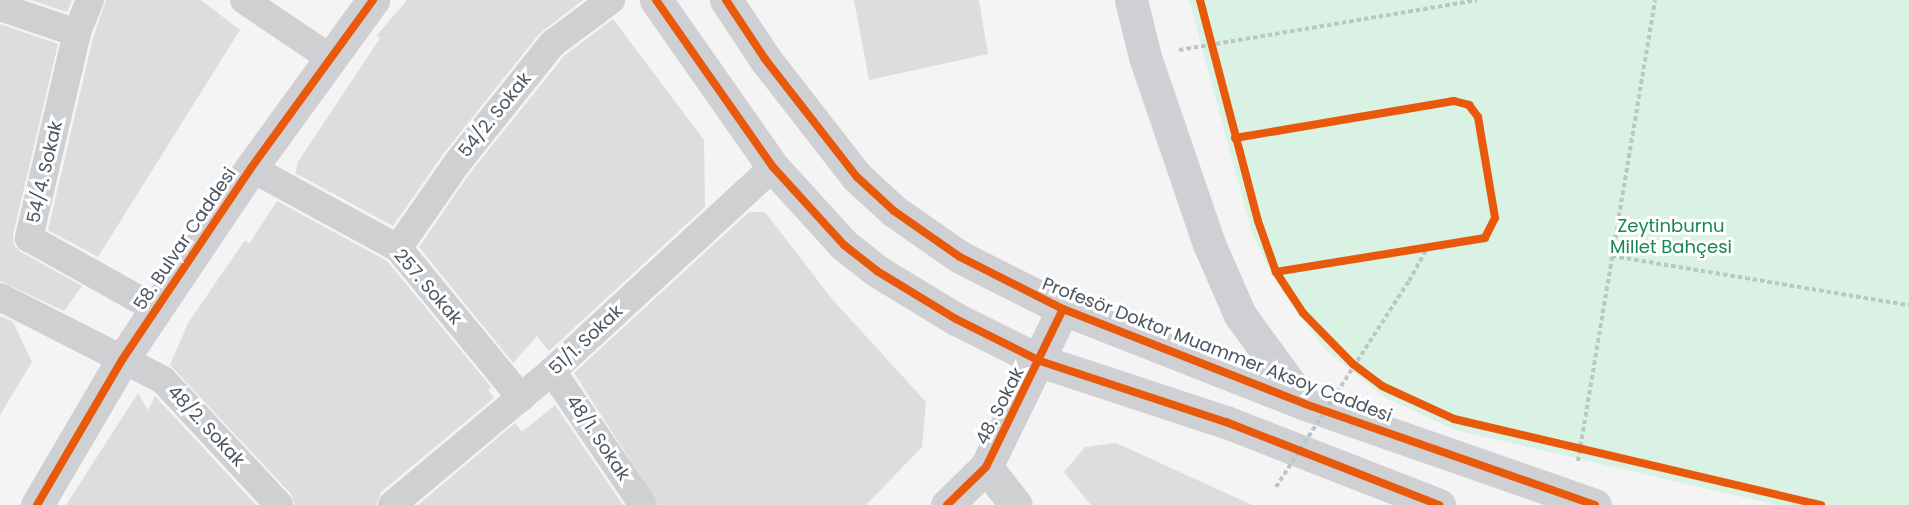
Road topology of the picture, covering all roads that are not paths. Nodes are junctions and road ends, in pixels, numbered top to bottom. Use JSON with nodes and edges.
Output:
{"nodes":[{"id":1,"x":90,"y":0,"type":"edge"},
{"id":2,"x":244,"y":0,"type":"edge"},
{"id":3,"x":373,"y":0,"type":"edge"},
{"id":4,"x":610,"y":0,"type":"edge"},
{"id":5,"x":656,"y":0,"type":"edge"},
{"id":6,"x":726,"y":0,"type":"edge"},
{"id":7,"x":1131,"y":0,"type":"edge"},
{"id":8,"x":0,"y":7,"type":"edge"},
{"id":9,"x":77,"y":33,"type":"junction"},
{"id":10,"x":330,"y":58,"type":"junction"},
{"id":11,"x":773,"y":167,"type":"junction"},
{"id":12,"x":251,"y":168,"type":"junction"},
{"id":13,"x":398,"y":249,"type":"junction"},
{"id":14,"x":0,"y":297,"type":"edge"},
{"id":15,"x":156,"y":309,"type":"junction"},
{"id":16,"x":1063,"y":309,"type":"junction"},
{"id":17,"x":122,"y":360,"type":"junction"},
{"id":18,"x":1040,"y":361,"type":"junction"},
{"id":19,"x":552,"y":371,"type":"junction"},
{"id":20,"x":521,"y":398,"type":"junction"},
{"id":21,"x":1305,"y":404,"type":"junction"},
{"id":22,"x":986,"y":467,"type":"junction"},
{"id":23,"x":1585,"y":501,"type":"edge"},
{"id":24,"x":37,"y":505,"type":"edge"},
{"id":25,"x":279,"y":505,"type":"edge"},
{"id":26,"x":392,"y":505,"type":"edge"},
{"id":27,"x":643,"y":505,"type":"edge"},
{"id":28,"x":947,"y":505,"type":"edge"},
{"id":29,"x":1016,"y":505,"type":"edge"},
{"id":30,"x":1439,"y":505,"type":"edge"}],
"edges":[{"from":1,"to":9,"type":"street","name":"54/4. Sokak"},
{"from":2,"to":10,"type":"street"},
{"from":3,"to":10,"type":"main road","name":"58. Bulvar Caddesi"},
{"from":4,"to":13,"type":"street","name":"54/2. Sokak"},
{"from":5,"to":11,"type":"main road"},
{"from":6,"to":16,"type":"main road","name":"Profesör Doktor Muammer Aksoy Caddesi"},
{"from":7,"to":21,"type":"main road"},
{"from":8,"to":9,"type":"street"},
{"from":9,"to":15,"type":"street","name":"54/4. Sokak"},
{"from":10,"to":12,"type":"main road","name":"58. Bulvar Caddesi"},
{"from":11,"to":18,"type":"main road"},
{"from":11,"to":19,"type":"street","name":"51/1. Sokak"},
{"from":12,"to":13,"type":"street","name":"257. Sokak"},
{"from":12,"to":15,"type":"main road","name":"58. Bulvar Caddesi"},
{"from":13,"to":20,"type":"street","name":"257. Sokak"},
{"from":14,"to":17,"type":"street","name":"48/2. Sokak"},
{"from":15,"to":17,"type":"main road","name":"58. Bulvar Caddesi"},
{"from":16,"to":18,"type":"main road","name":"48. Sokak"},
{"from":16,"to":21,"type":"main road","name":"Profesör Doktor Muammer Aksoy Caddesi"},
{"from":17,"to":24,"type":"main road","name":"58. Bulvar Caddesi"},
{"from":17,"to":25,"type":"street","name":"48/2. Sokak"},
{"from":18,"to":22,"type":"main road","name":"48. Sokak"},
{"from":18,"to":30,"type":"main road"},
{"from":19,"to":20,"type":"street","name":"51/1. Sokak"},
{"from":19,"to":27,"type":"street","name":"48/1. Sokak"},
{"from":20,"to":26,"type":"street","name":"51/1. Sokak"},
{"from":21,"to":23,"type":"main road","name":"Profesör Doktor Muammer Aksoy Caddesi"},
{"from":22,"to":28,"type":"main road","name":"48. Sokak"},
{"from":22,"to":29,"type":"street"}]}
